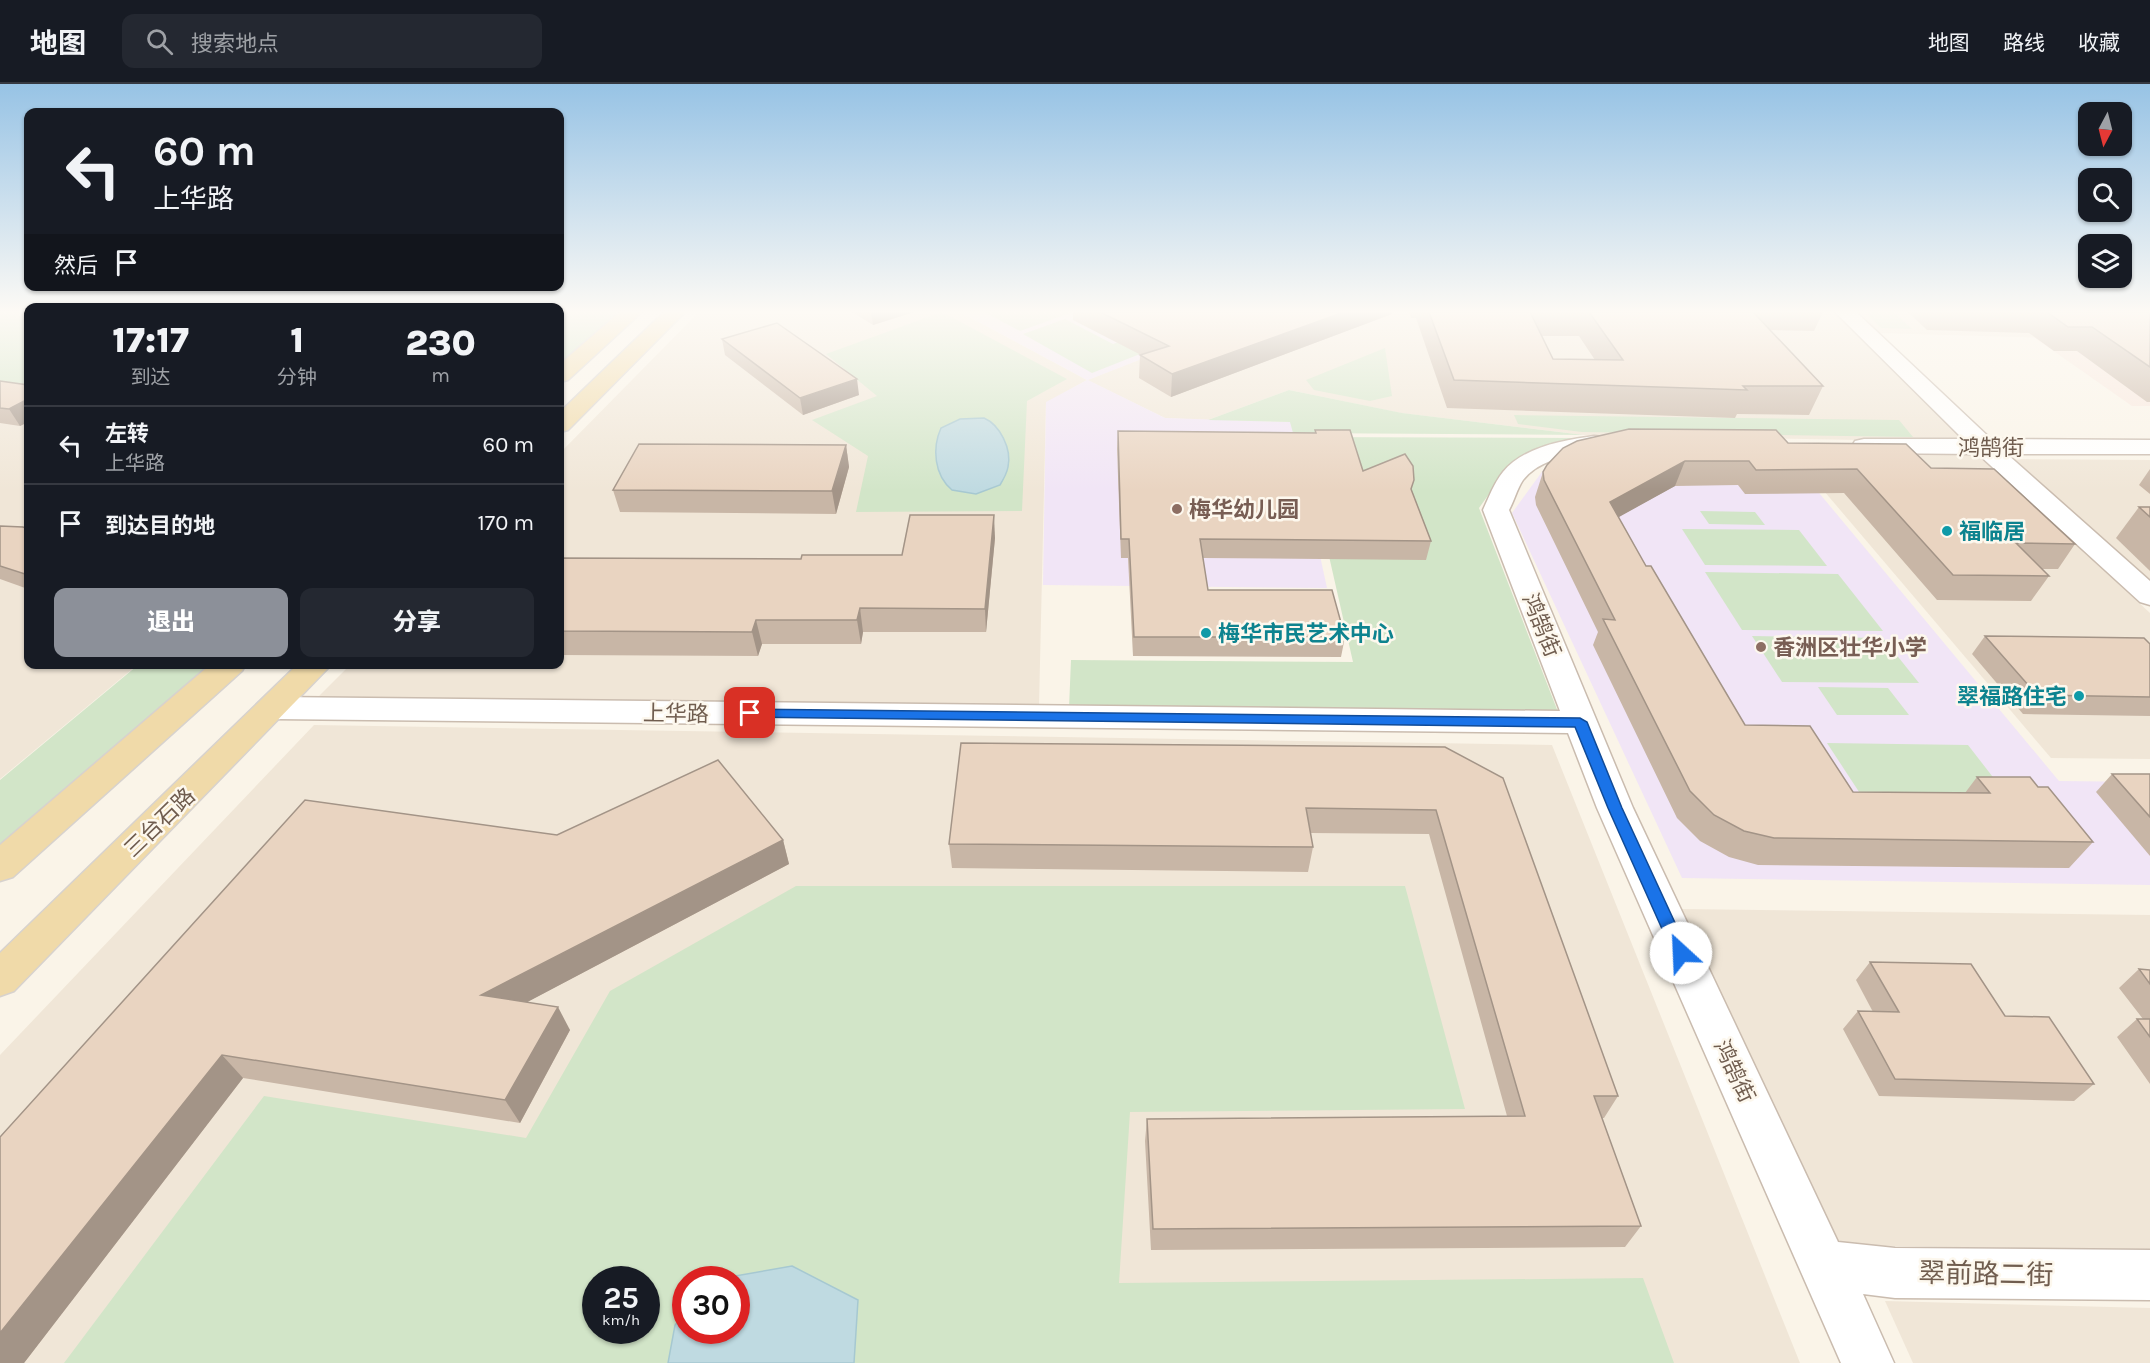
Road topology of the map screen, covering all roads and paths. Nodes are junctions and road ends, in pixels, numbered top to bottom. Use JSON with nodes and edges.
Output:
{"nodes":[{"id":1,"x":614,"y":372,"type":"edge"},
{"id":2,"x":1907,"y":372,"type":"edge"},
{"id":3,"x":564,"y":421,"type":"edge"},
{"id":4,"x":1639,"y":443,"type":"edge"},
{"id":5,"x":1830,"y":446,"type":"edge"},
{"id":6,"x":2150,"y":447,"type":"edge"},
{"id":7,"x":1986,"y":448,"type":"junction"},
{"id":8,"x":2150,"y":596,"type":"edge"},
{"id":9,"x":225,"y":669,"type":"edge"},
{"id":10,"x":312,"y":669,"type":"edge"},
{"id":11,"x":275,"y":708,"type":"junction"},
{"id":12,"x":1580,"y":722,"type":"junction"},
{"id":13,"x":0,"y":867,"type":"edge"},
{"id":14,"x":0,"y":979,"type":"edge"},
{"id":15,"x":1823,"y":1266,"type":"junction"},
{"id":16,"x":2150,"y":1275,"type":"edge"},
{"id":17,"x":1868,"y":1363,"type":"edge"}],
"edges":[{"from":1,"to":3,"type":"main road"},
{"from":2,"to":7,"type":"street"},
{"from":4,"to":12,"type":"street","name":"鸿鹄街"},
{"from":5,"to":7,"type":"street","name":"鸿鹄街"},
{"from":6,"to":7,"type":"street","name":"鸿鹄街"},
{"from":7,"to":8,"type":"street"},
{"from":9,"to":13,"type":"main road"},
{"from":10,"to":11,"type":"main road","name":"三台石路"},
{"from":11,"to":12,"type":"street","name":"上华路"},
{"from":11,"to":14,"type":"main road","name":"三台石路"},
{"from":12,"to":15,"type":"street","name":"鸿鹄街"},
{"from":15,"to":16,"type":"street","name":"翠前路二街"},
{"from":15,"to":17,"type":"street","name":"鸿鹄街"}]}
